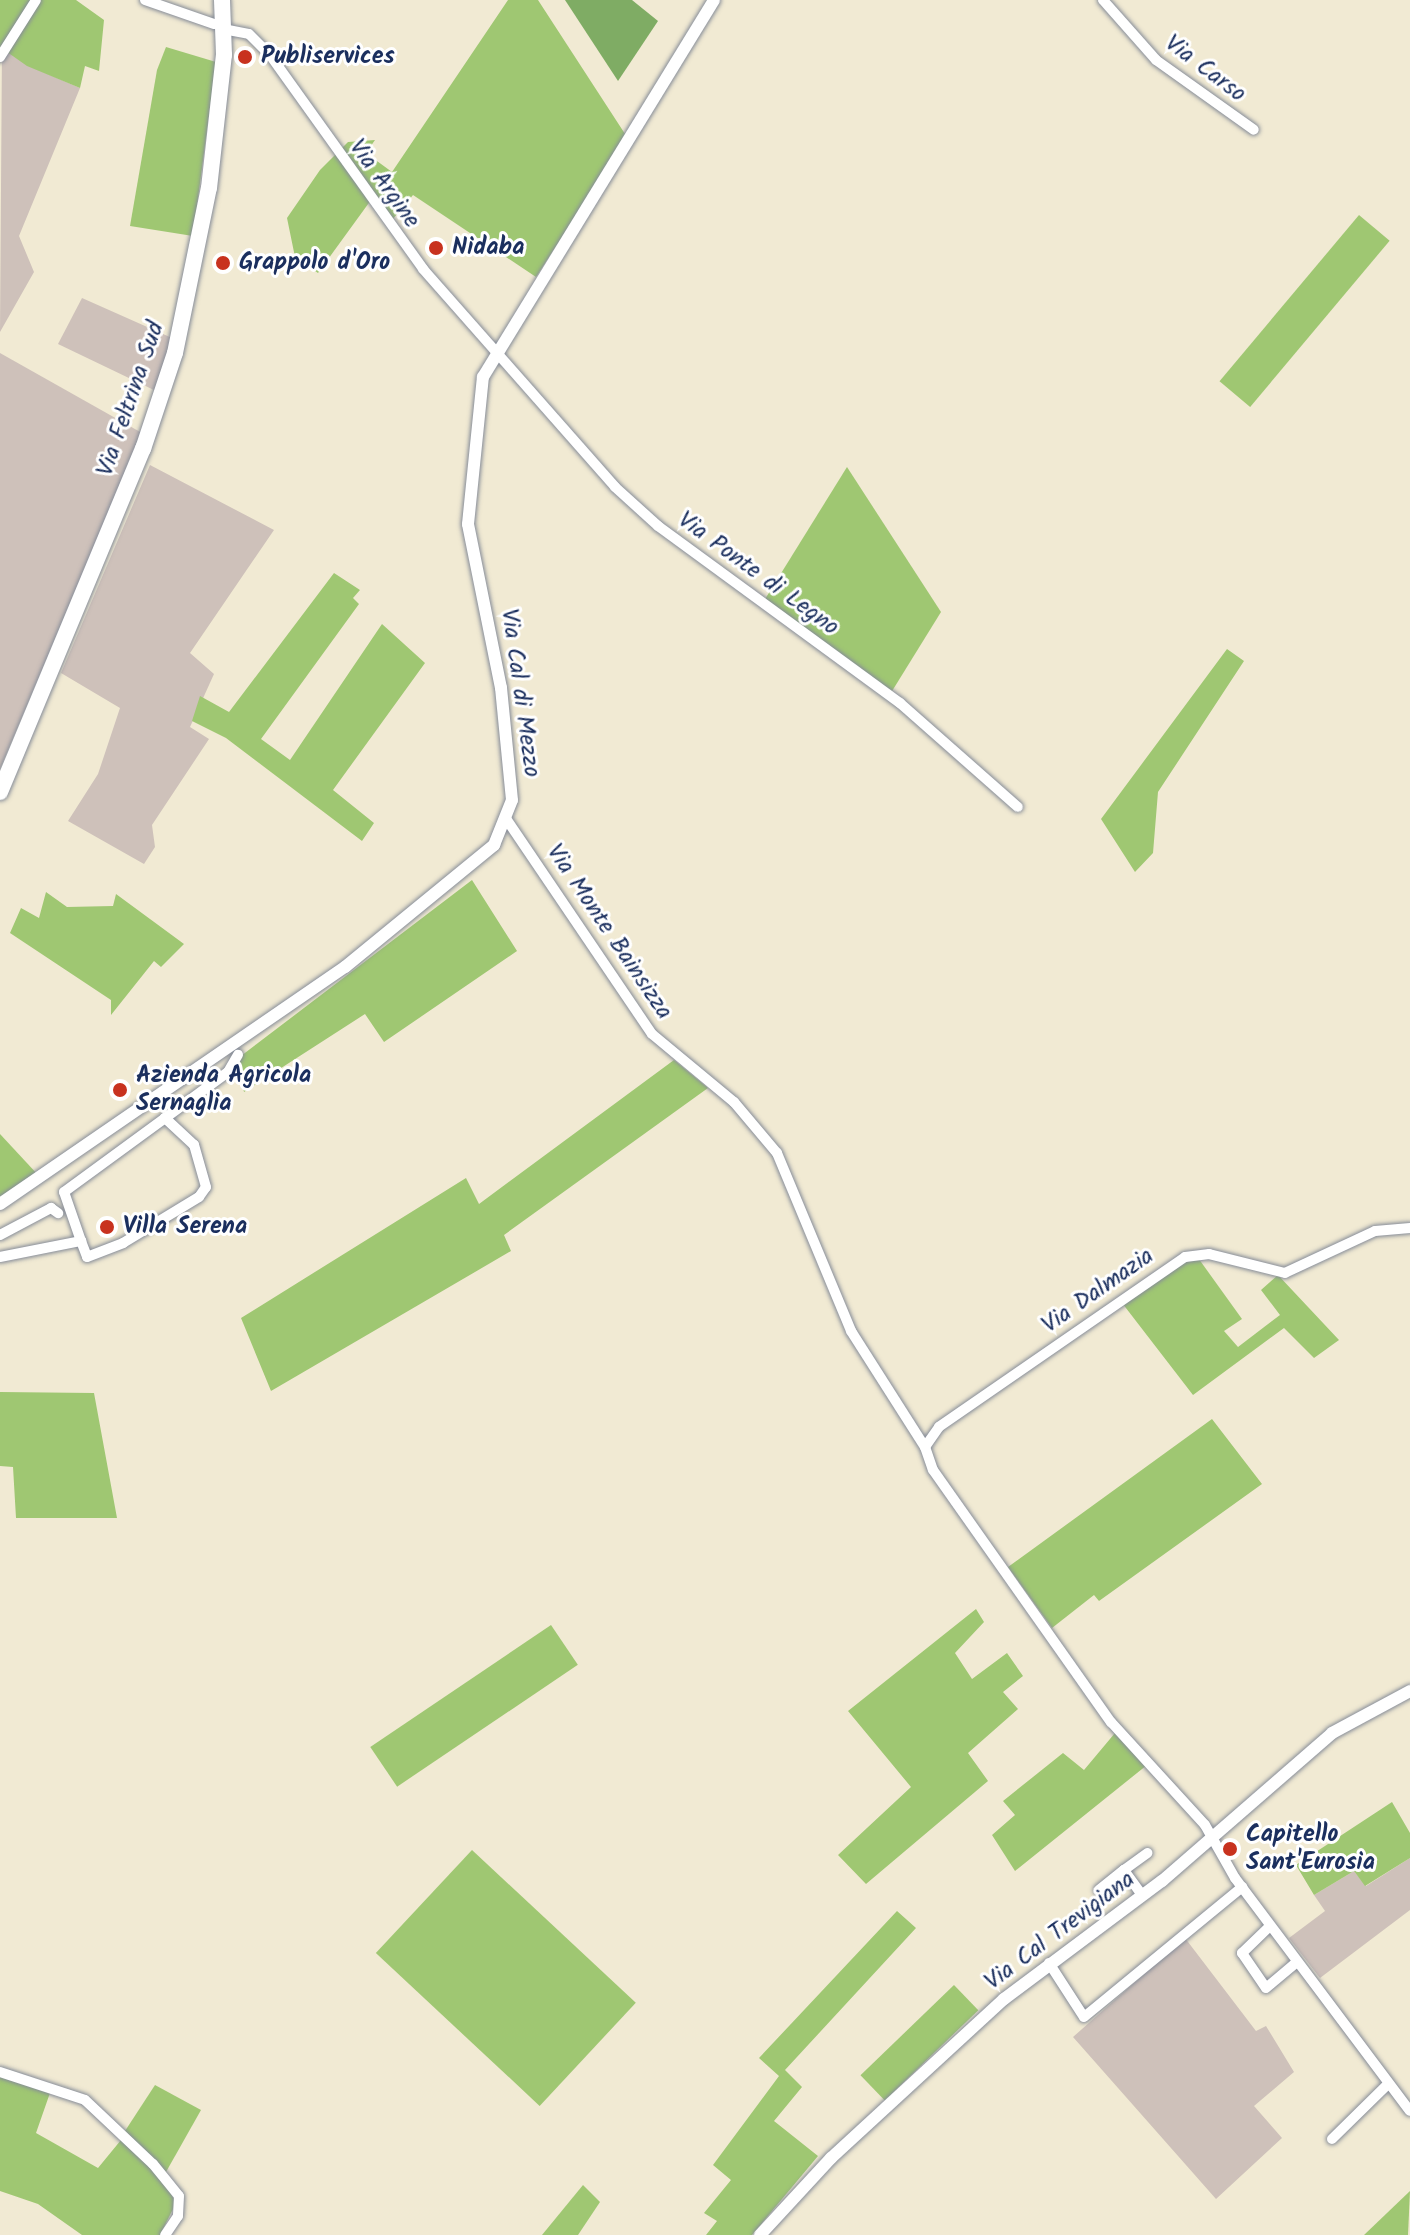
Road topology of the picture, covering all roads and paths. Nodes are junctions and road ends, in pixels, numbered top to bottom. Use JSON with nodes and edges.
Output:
{"nodes":[{"id":1,"x":36,"y":0,"type":"edge"},
{"id":2,"x":145,"y":0,"type":"edge"},
{"id":3,"x":222,"y":0,"type":"edge"},
{"id":4,"x":714,"y":0,"type":"edge"},
{"id":5,"x":1103,"y":0,"type":"edge"},
{"id":6,"x":218,"y":26,"type":"junction"},
{"id":7,"x":0,"y":57,"type":"edge"},
{"id":8,"x":1254,"y":130,"type":"dead end"},
{"id":9,"x":497,"y":351,"type":"junction"},
{"id":10,"x":0,"y":792,"type":"edge"},
{"id":11,"x":1018,"y":807,"type":"dead end"},
{"id":12,"x":507,"y":820,"type":"junction"},
{"id":13,"x":238,"y":1055,"type":"dead end"},
{"id":14,"x":165,"y":1118,"type":"junction"},
{"id":15,"x":0,"y":1204,"type":"edge"},
{"id":16,"x":69,"y":1207,"type":"junction"},
{"id":17,"x":1410,"y":1228,"type":"edge"},
{"id":18,"x":0,"y":1235,"type":"edge"},
{"id":19,"x":81,"y":1241,"type":"junction"},
{"id":20,"x":0,"y":1257,"type":"edge"},
{"id":21,"x":925,"y":1447,"type":"junction"},
{"id":22,"x":1410,"y":1691,"type":"edge"},
{"id":23,"x":1212,"y":1839,"type":"junction"},
{"id":24,"x":1147,"y":1853,"type":"dead end"},
{"id":25,"x":1124,"y":1870,"type":"junction"},
{"id":26,"x":1242,"y":1887,"type":"junction"},
{"id":27,"x":1099,"y":1890,"type":"dead end"},
{"id":28,"x":1142,"y":1895,"type":"junction"},
{"id":29,"x":1270,"y":1926,"type":"junction"},
{"id":30,"x":1049,"y":1963,"type":"junction"},
{"id":31,"x":1296,"y":1963,"type":"junction"},
{"id":32,"x":0,"y":2072,"type":"edge"},
{"id":33,"x":1388,"y":2084,"type":"junction"},
{"id":34,"x":1410,"y":2111,"type":"edge"},
{"id":35,"x":1332,"y":2139,"type":"dead end"},
{"id":36,"x":165,"y":2235,"type":"edge"},
{"id":37,"x":760,"y":2235,"type":"edge"}],
"edges":[{"from":1,"to":7,"type":"street"},
{"from":2,"to":6,"type":"street"},
{"from":3,"to":6,"type":"main road","name":"Via Feltrina Sud"},
{"from":4,"to":9,"type":"street","name":"Via Cal di Mezzo"},
{"from":5,"to":8,"type":"street","name":"Via Carso"},
{"from":6,"to":9,"type":"street","name":"Via Argine"},
{"from":6,"to":10,"type":"main road","name":"Via Feltrina Sud"},
{"from":9,"to":11,"type":"street","name":"Via Ponte di Legno"},
{"from":9,"to":12,"type":"street","name":"Via Cal di Mezzo"},
{"from":12,"to":15,"type":"street","name":"Via Cal di Mezzo"},
{"from":12,"to":21,"type":"street","name":"Via Monte Bainsizza"},
{"from":13,"to":14,"type":"street"},
{"from":14,"to":16,"type":"street"},
{"from":14,"to":19,"type":"street"},
{"from":16,"to":18,"type":"street"},
{"from":16,"to":19,"type":"street"},
{"from":17,"to":21,"type":"street","name":"Via Dalmazia"},
{"from":19,"to":20,"type":"street"},
{"from":21,"to":23,"type":"street"},
{"from":22,"to":23,"type":"street","name":"Via Cal Trevigiana"},
{"from":23,"to":26,"type":"street"},
{"from":23,"to":28,"type":"street","name":"Via Cal Trevigiana"},
{"from":24,"to":25,"type":"street"},
{"from":25,"to":27,"type":"street"},
{"from":25,"to":28,"type":"street"},
{"from":26,"to":29,"type":"street"},
{"from":26,"to":30,"type":"street"},
{"from":28,"to":30,"type":"street","name":"Via Cal Trevigiana"},
{"from":29,"to":31,"type":"street"},
{"from":29,"to":31,"type":"street"},
{"from":30,"to":37,"type":"street","name":"Via Cal Trevigiana"},
{"from":31,"to":33,"type":"street"},
{"from":32,"to":36,"type":"street"},
{"from":33,"to":34,"type":"street"},
{"from":33,"to":35,"type":"street"}]}
